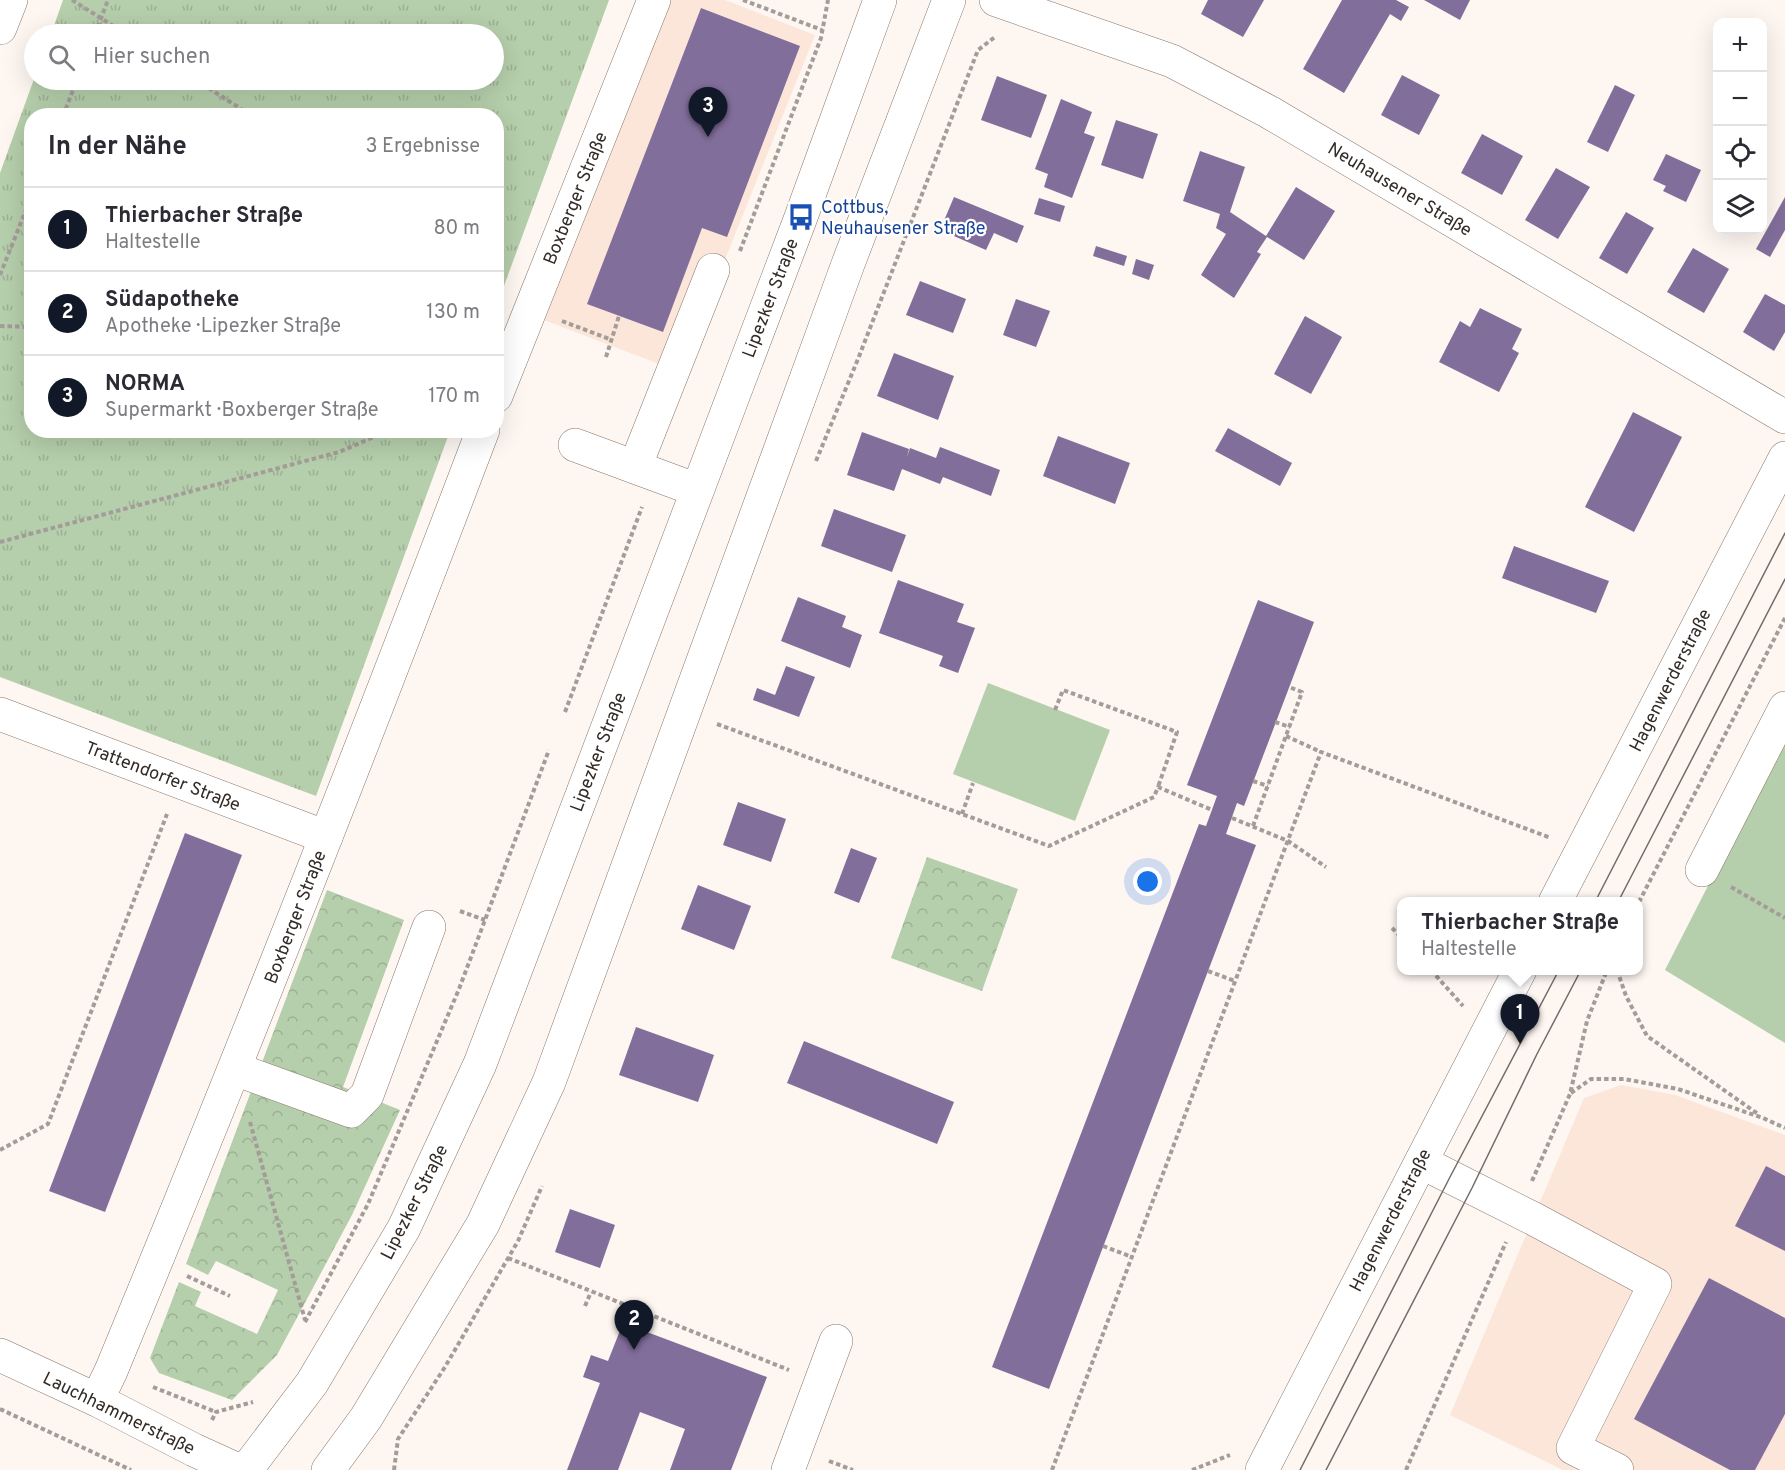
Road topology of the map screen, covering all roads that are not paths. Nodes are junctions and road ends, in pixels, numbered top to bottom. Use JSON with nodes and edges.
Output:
{"nodes":[{"id":1,"x":11,"y":0,"type":"edge"},
{"id":2,"x":654,"y":0,"type":"edge"},
{"id":3,"x":880,"y":0,"type":"edge"},
{"id":4,"x":949,"y":0,"type":"edge"},
{"id":5,"x":996,"y":0,"type":"edge"},
{"id":6,"x":0,"y":28,"type":"edge"},
{"id":7,"x":712,"y":270,"type":"dead end"},
{"id":8,"x":504,"y":376,"type":"edge"},
{"id":9,"x":1785,"y":417,"type":"edge"},
{"id":10,"x":480,"y":438,"type":"edge"},
{"id":11,"x":575,"y":445,"type":"dead end"},
{"id":12,"x":1785,"y":458,"type":"edge"},
{"id":13,"x":635,"y":467,"type":"junction"},
{"id":14,"x":697,"y":490,"type":"junction"},
{"id":15,"x":1785,"y":708,"type":"edge"},
{"id":16,"x":0,"y":714,"type":"edge"},
{"id":17,"x":327,"y":837,"type":"junction"},
{"id":18,"x":1702,"y":870,"type":"road end"},
{"id":19,"x":1558,"y":897,"type":"edge"},
{"id":20,"x":429,"y":927,"type":"dead end"},
{"id":21,"x":1517,"y":975,"type":"edge"},
{"id":22,"x":235,"y":1069,"type":"junction"},
{"id":23,"x":1420,"y":1162,"type":"junction"},
{"id":24,"x":836,"y":1341,"type":"dead end"},
{"id":25,"x":0,"y":1355,"type":"edge"},
{"id":26,"x":97,"y":1400,"type":"junction"},
{"id":27,"x":238,"y":1470,"type":"edge"},
{"id":28,"x":246,"y":1470,"type":"edge"},
{"id":29,"x":328,"y":1470,"type":"edge"},
{"id":30,"x":788,"y":1470,"type":"edge"},
{"id":31,"x":1262,"y":1470,"type":"edge"},
{"id":32,"x":1617,"y":1470,"type":"edge"}],
"edges":[{"from":1,"to":6,"type":"street"},
{"from":2,"to":8,"type":"street","name":"Boxberger Straße"},
{"from":3,"to":14,"type":"street","name":"Lipezker Straße"},
{"from":4,"to":29,"type":"street"},
{"from":5,"to":9,"type":"street","name":"Neuhausener Straße"},
{"from":7,"to":13,"type":"street"},
{"from":10,"to":17,"type":"street","name":"Boxberger Straße"},
{"from":11,"to":13,"type":"street"},
{"from":12,"to":19,"type":"street","name":"Hagenwerderstraße"},
{"from":13,"to":14,"type":"street"},
{"from":14,"to":28,"type":"street","name":"Lipezker Straße"},
{"from":15,"to":18,"type":"street"},
{"from":16,"to":17,"type":"street","name":"Trattendorfer Straße"},
{"from":17,"to":22,"type":"street","name":"Boxberger Straße"},
{"from":20,"to":22,"type":"street"},
{"from":21,"to":23,"type":"street","name":"Hagenwerderstraße"},
{"from":22,"to":26,"type":"street","name":"Boxberger Straße"},
{"from":23,"to":31,"type":"street","name":"Hagenwerderstraße"},
{"from":23,"to":32,"type":"street"},
{"from":24,"to":30,"type":"street"},
{"from":25,"to":26,"type":"street","name":"Lauchhammerstraße"},
{"from":26,"to":27,"type":"street","name":"Lauchhammerstraße"}]}
